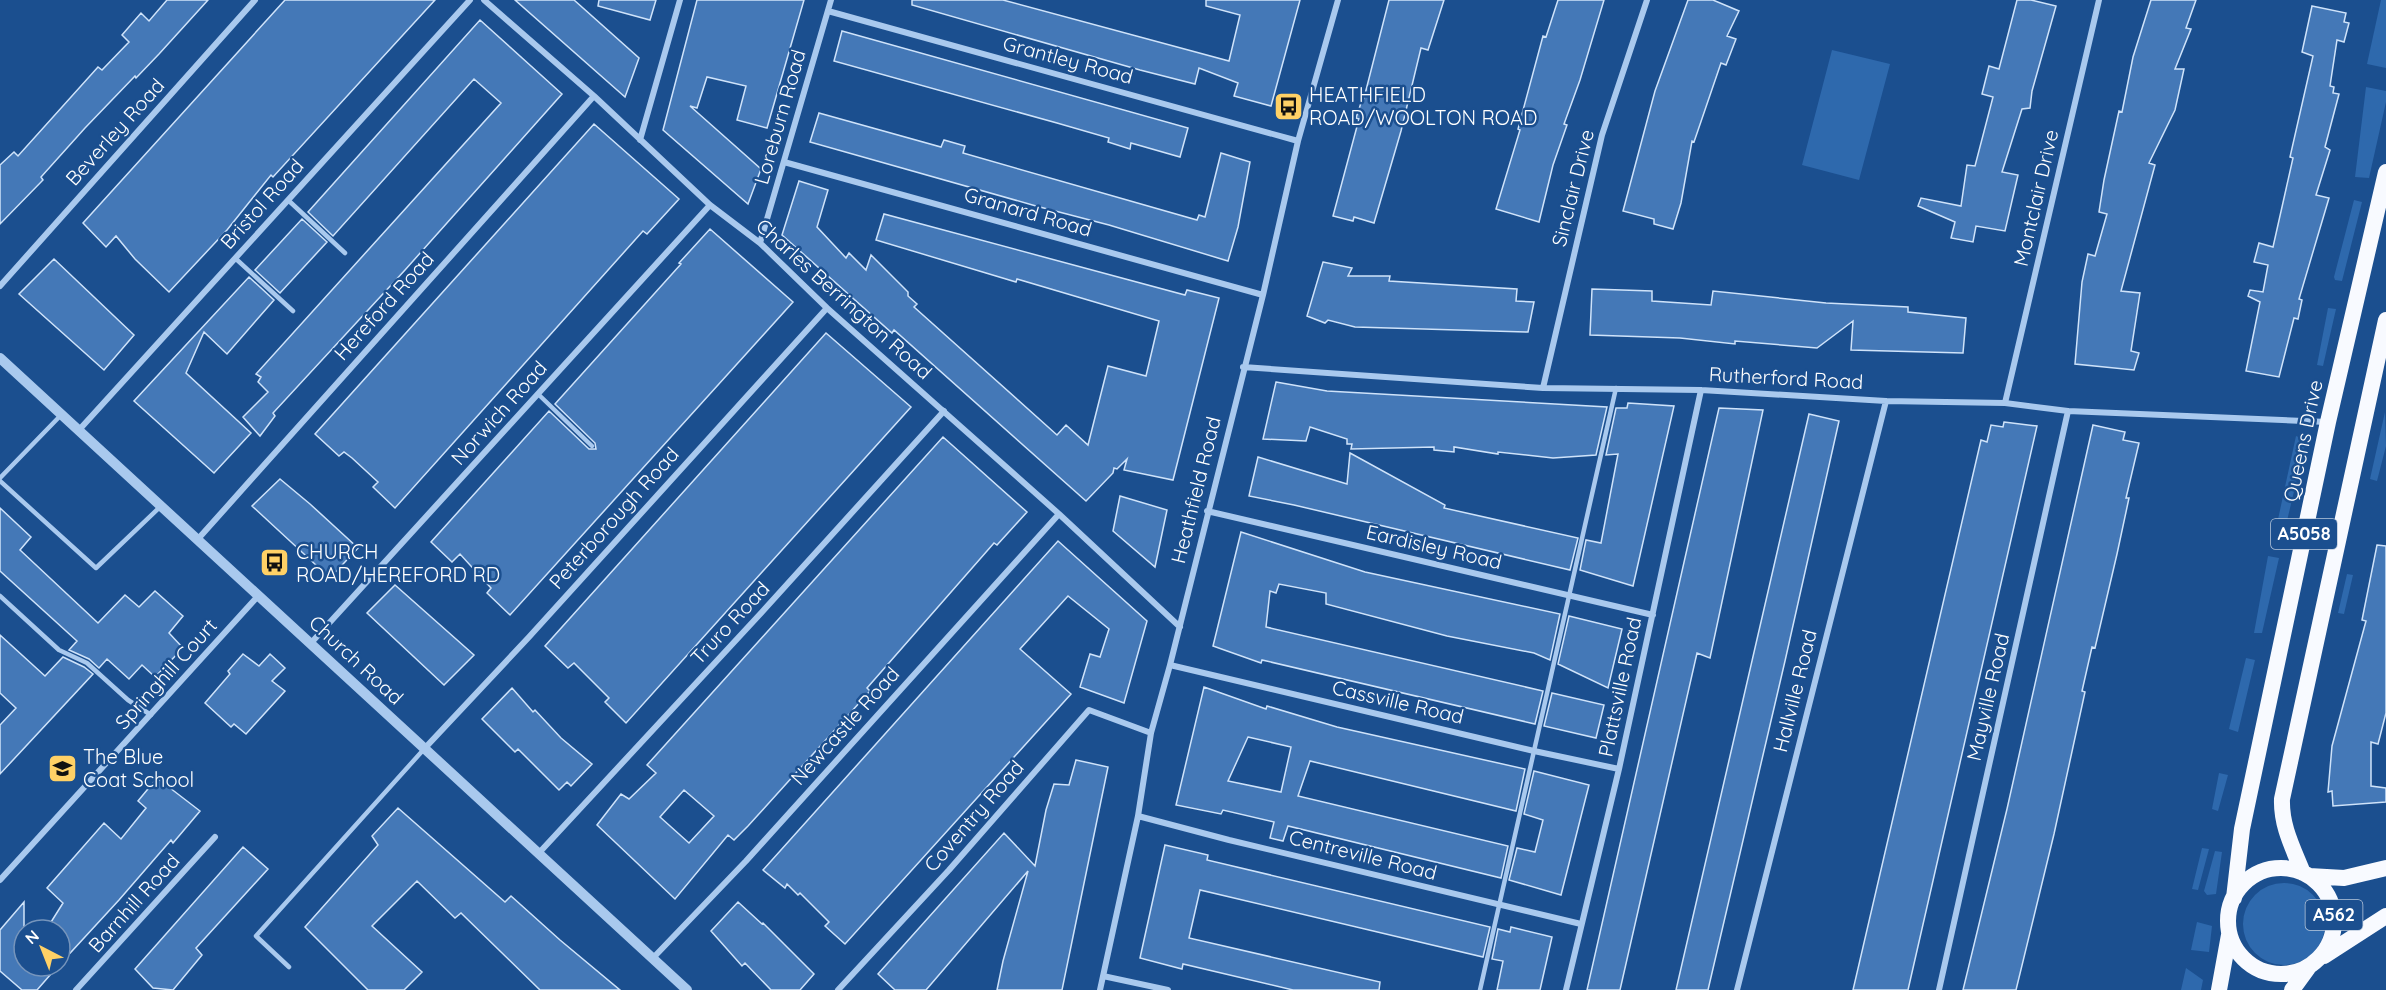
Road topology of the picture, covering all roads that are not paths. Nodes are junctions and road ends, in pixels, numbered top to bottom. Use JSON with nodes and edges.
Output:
{"nodes":[{"id":1,"x":255,"y":0,"type":"edge"},
{"id":2,"x":470,"y":0,"type":"edge"},
{"id":3,"x":484,"y":0,"type":"edge"},
{"id":4,"x":680,"y":0,"type":"edge"},
{"id":5,"x":831,"y":0,"type":"edge"},
{"id":6,"x":1338,"y":0,"type":"edge"},
{"id":7,"x":1647,"y":0,"type":"edge"},
{"id":8,"x":2099,"y":0,"type":"edge"},
{"id":9,"x":828,"y":11,"type":"junction"},
{"id":10,"x":594,"y":96,"type":"junction"},
{"id":11,"x":640,"y":140,"type":"junction"},
{"id":12,"x":1298,"y":141,"type":"junction"},
{"id":13,"x":784,"y":162,"type":"junction"},
{"id":14,"x":2386,"y":172,"type":"edge"},
{"id":15,"x":288,"y":200,"type":"junction"},
{"id":16,"x":710,"y":205,"type":"junction"},
{"id":17,"x":760,"y":243,"type":"junction"},
{"id":18,"x":345,"y":253,"type":"dead end"},
{"id":19,"x":235,"y":258,"type":"junction"},
{"id":20,"x":0,"y":286,"type":"edge"},
{"id":21,"x":1263,"y":295,"type":"junction"},
{"id":22,"x":827,"y":308,"type":"junction"},
{"id":23,"x":293,"y":311,"type":"dead end"},
{"id":24,"x":2386,"y":320,"type":"edge"},
{"id":25,"x":0,"y":358,"type":"edge"},
{"id":26,"x":1243,"y":367,"type":"junction"},
{"id":27,"x":1543,"y":388,"type":"junction"},
{"id":28,"x":1616,"y":388,"type":"junction"},
{"id":29,"x":1701,"y":390,"type":"junction"},
{"id":30,"x":538,"y":394,"type":"junction"},
{"id":31,"x":1886,"y":400,"type":"junction"},
{"id":32,"x":2005,"y":403,"type":"junction"},
{"id":33,"x":944,"y":411,"type":"junction"},
{"id":34,"x":2068,"y":411,"type":"junction"},
{"id":35,"x":62,"y":414,"type":"junction"},
{"id":36,"x":2328,"y":422,"type":"junction"},
{"id":37,"x":79,"y":430,"type":"junction"},
{"id":38,"x":592,"y":446,"type":"dead end"},
{"id":39,"x":0,"y":480,"type":"edge"},
{"id":40,"x":161,"y":505,"type":"junction"},
{"id":41,"x":1208,"y":511,"type":"junction"},
{"id":42,"x":1059,"y":514,"type":"junction"},
{"id":43,"x":198,"y":538,"type":"junction"},
{"id":44,"x":260,"y":595,"type":"junction"},
{"id":45,"x":0,"y":596,"type":"edge"},
{"id":46,"x":1568,"y":596,"type":"junction"},
{"id":47,"x":1653,"y":615,"type":"junction"},
{"id":48,"x":1180,"y":627,"type":"junction"},
{"id":49,"x":311,"y":643,"type":"junction"},
{"id":50,"x":1170,"y":665,"type":"junction"},
{"id":51,"x":151,"y":715,"type":"junction"},
{"id":52,"x":1151,"y":733,"type":"junction"},
{"id":53,"x":425,"y":748,"type":"junction"},
{"id":54,"x":1534,"y":751,"type":"junction"},
{"id":55,"x":1619,"y":769,"type":"junction"},
{"id":56,"x":1138,"y":816,"type":"junction"},
{"id":57,"x":215,"y":837,"type":"dead end"},
{"id":58,"x":537,"y":854,"type":"junction"},
{"id":59,"x":2386,"y":868,"type":"edge"},
{"id":60,"x":2306,"y":874,"type":"junction"},
{"id":61,"x":0,"y":880,"type":"edge"},
{"id":62,"x":2234,"y":898,"type":"junction"},
{"id":63,"x":1499,"y":905,"type":"junction"},
{"id":64,"x":2386,"y":916,"type":"edge"},
{"id":65,"x":1581,"y":924,"type":"junction"},
{"id":66,"x":2229,"y":933,"type":"junction"},
{"id":67,"x":653,"y":958,"type":"junction"},
{"id":68,"x":2314,"y":962,"type":"junction"},
{"id":69,"x":289,"y":968,"type":"dead end"},
{"id":70,"x":1103,"y":976,"type":"junction"},
{"id":71,"x":76,"y":990,"type":"edge"},
{"id":72,"x":687,"y":990,"type":"edge"},
{"id":73,"x":838,"y":990,"type":"edge"},
{"id":74,"x":1100,"y":990,"type":"edge"},
{"id":75,"x":1168,"y":990,"type":"edge"},
{"id":76,"x":1480,"y":990,"type":"edge"},
{"id":77,"x":1566,"y":990,"type":"edge"},
{"id":78,"x":1737,"y":990,"type":"edge"},
{"id":79,"x":1939,"y":990,"type":"edge"},
{"id":80,"x":2219,"y":990,"type":"edge"},
{"id":81,"x":2292,"y":990,"type":"edge"}],
"edges":[{"from":1,"to":20,"type":"street","name":"Beverley Road"},
{"from":2,"to":15,"type":"street","name":"Bristol Road"},
{"from":3,"to":10,"type":"street","name":"Charles Berrington Road"},
{"from":4,"to":11,"type":"street"},
{"from":5,"to":9,"type":"street","name":"Loreburn Road"},
{"from":6,"to":12,"type":"street","name":"Heathfield Road"},
{"from":7,"to":27,"type":"street","name":"Sinclair Drive"},
{"from":8,"to":32,"type":"street","name":"Montclair Drive"},
{"from":9,"to":12,"type":"street","name":"Grantley Road"},
{"from":9,"to":13,"type":"street","name":"Loreburn Road"},
{"from":10,"to":11,"type":"street","name":"Charles Berrington Road"},
{"from":10,"to":43,"type":"street","name":"Hereford Road"},
{"from":11,"to":16,"type":"street","name":"Charles Berrington Road"},
{"from":12,"to":21,"type":"street","name":"Heathfield Road"},
{"from":13,"to":17,"type":"street","name":"Loreburn Road"},
{"from":13,"to":21,"type":"street","name":"Granard Road"},
{"from":14,"to":36,"type":"highway","name":"Queens Drive","number":"A5058"},
{"from":15,"to":18,"type":"lane"},
{"from":15,"to":19,"type":"street","name":"Bristol Road"},
{"from":16,"to":17,"type":"street","name":"Charles Berrington Road"},
{"from":16,"to":30,"type":"street","name":"Norwich Road"},
{"from":17,"to":22,"type":"street","name":"Charles Berrington Road"},
{"from":19,"to":23,"type":"lane"},
{"from":19,"to":37,"type":"street","name":"Bristol Road"},
{"from":21,"to":26,"type":"street","name":"Heathfield Road"},
{"from":22,"to":33,"type":"street","name":"Charles Berrington Road"},
{"from":22,"to":53,"type":"street","name":"Peterborough Road"},
{"from":24,"to":60,"type":"highway","number":"A5058"},
{"from":25,"to":35,"type":"street","name":"Church Road"},
{"from":26,"to":27,"type":"street","name":"Rutherford Road"},
{"from":26,"to":41,"type":"street","name":"Heathfield Road"},
{"from":27,"to":28,"type":"street","name":"Rutherford Road"},
{"from":28,"to":29,"type":"street","name":"Rutherford Road"},
{"from":28,"to":46,"type":"lane"},
{"from":29,"to":31,"type":"street","name":"Rutherford Road"},
{"from":29,"to":47,"type":"street","name":"Plattsville Road"},
{"from":30,"to":38,"type":"lane"},
{"from":30,"to":49,"type":"street","name":"Norwich Road"},
{"from":31,"to":32,"type":"street","name":"Rutherford Road"},
{"from":31,"to":78,"type":"street","name":"Hallville Road"},
{"from":32,"to":34,"type":"street","name":"Rutherford Road"},
{"from":33,"to":42,"type":"street","name":"Charles Berrington Road"},
{"from":33,"to":58,"type":"street","name":"Truro Road"},
{"from":34,"to":36,"type":"street","name":"Rutherford Road"},
{"from":34,"to":79,"type":"street","name":"Mayville Road"},
{"from":35,"to":37,"type":"street","name":"Church Road"},
{"from":35,"to":39,"type":"lane"},
{"from":36,"to":62,"type":"highway","name":"Queens Drive","number":"A5058"},
{"from":37,"to":40,"type":"street","name":"Church Road"},
{"from":39,"to":40,"type":"lane"},
{"from":40,"to":43,"type":"street","name":"Church Road"},
{"from":41,"to":46,"type":"street","name":"Eardisley Road"},
{"from":41,"to":48,"type":"street","name":"Heathfield Road"},
{"from":42,"to":48,"type":"street","name":"Charles Berrington Road"},
{"from":42,"to":67,"type":"street","name":"Newcastle Road"},
{"from":43,"to":44,"type":"street","name":"Church Road"},
{"from":44,"to":49,"type":"street","name":"Church Road"},
{"from":44,"to":51,"type":"street","name":"Springhill Court"},
{"from":45,"to":51,"type":"lane"},
{"from":46,"to":47,"type":"street","name":"Eardisley Road"},
{"from":46,"to":54,"type":"lane"},
{"from":47,"to":55,"type":"street","name":"Plattsville Road"},
{"from":48,"to":50,"type":"street","name":"Heathfield Road"},
{"from":49,"to":53,"type":"street","name":"Church Road"},
{"from":50,"to":52,"type":"street","name":"Heathfield Road"},
{"from":50,"to":54,"type":"street","name":"Cassville Road"},
{"from":51,"to":61,"type":"street","name":"Springhill Court"},
{"from":52,"to":56,"type":"street","name":"Heathfield Road"},
{"from":52,"to":73,"type":"street","name":"Coventry Road"},
{"from":53,"to":58,"type":"street","name":"Church Road"},
{"from":53,"to":69,"type":"lane"},
{"from":54,"to":55,"type":"street","name":"Cassville Road"},
{"from":54,"to":63,"type":"lane"},
{"from":55,"to":65,"type":"street","name":"Plattsville Road"},
{"from":56,"to":63,"type":"street","name":"Centreville Road"},
{"from":56,"to":70,"type":"street","name":"Heathfield Road"},
{"from":57,"to":71,"type":"street","name":"Barnhill Road"},
{"from":58,"to":67,"type":"street","name":"Church Road"},
{"from":59,"to":60,"type":"highway","number":"A562"},
{"from":60,"to":62,"type":"highway","number":"A562"},
{"from":60,"to":68,"type":"highway","number":"A562"},
{"from":62,"to":66,"type":"highway"},
{"from":63,"to":65,"type":"street","name":"Centreville Road"},
{"from":63,"to":76,"type":"lane"},
{"from":64,"to":68,"type":"highway","number":"A562"},
{"from":65,"to":77,"type":"street","name":"Plattsville Road"},
{"from":66,"to":68,"type":"highway","number":"A562"},
{"from":66,"to":80,"type":"highway"},
{"from":67,"to":72,"type":"street","name":"Church Road"},
{"from":68,"to":81,"type":"highway","number":"A562"},
{"from":70,"to":74,"type":"street","name":"Heathfield Road"},
{"from":70,"to":75,"type":"street"}]}
